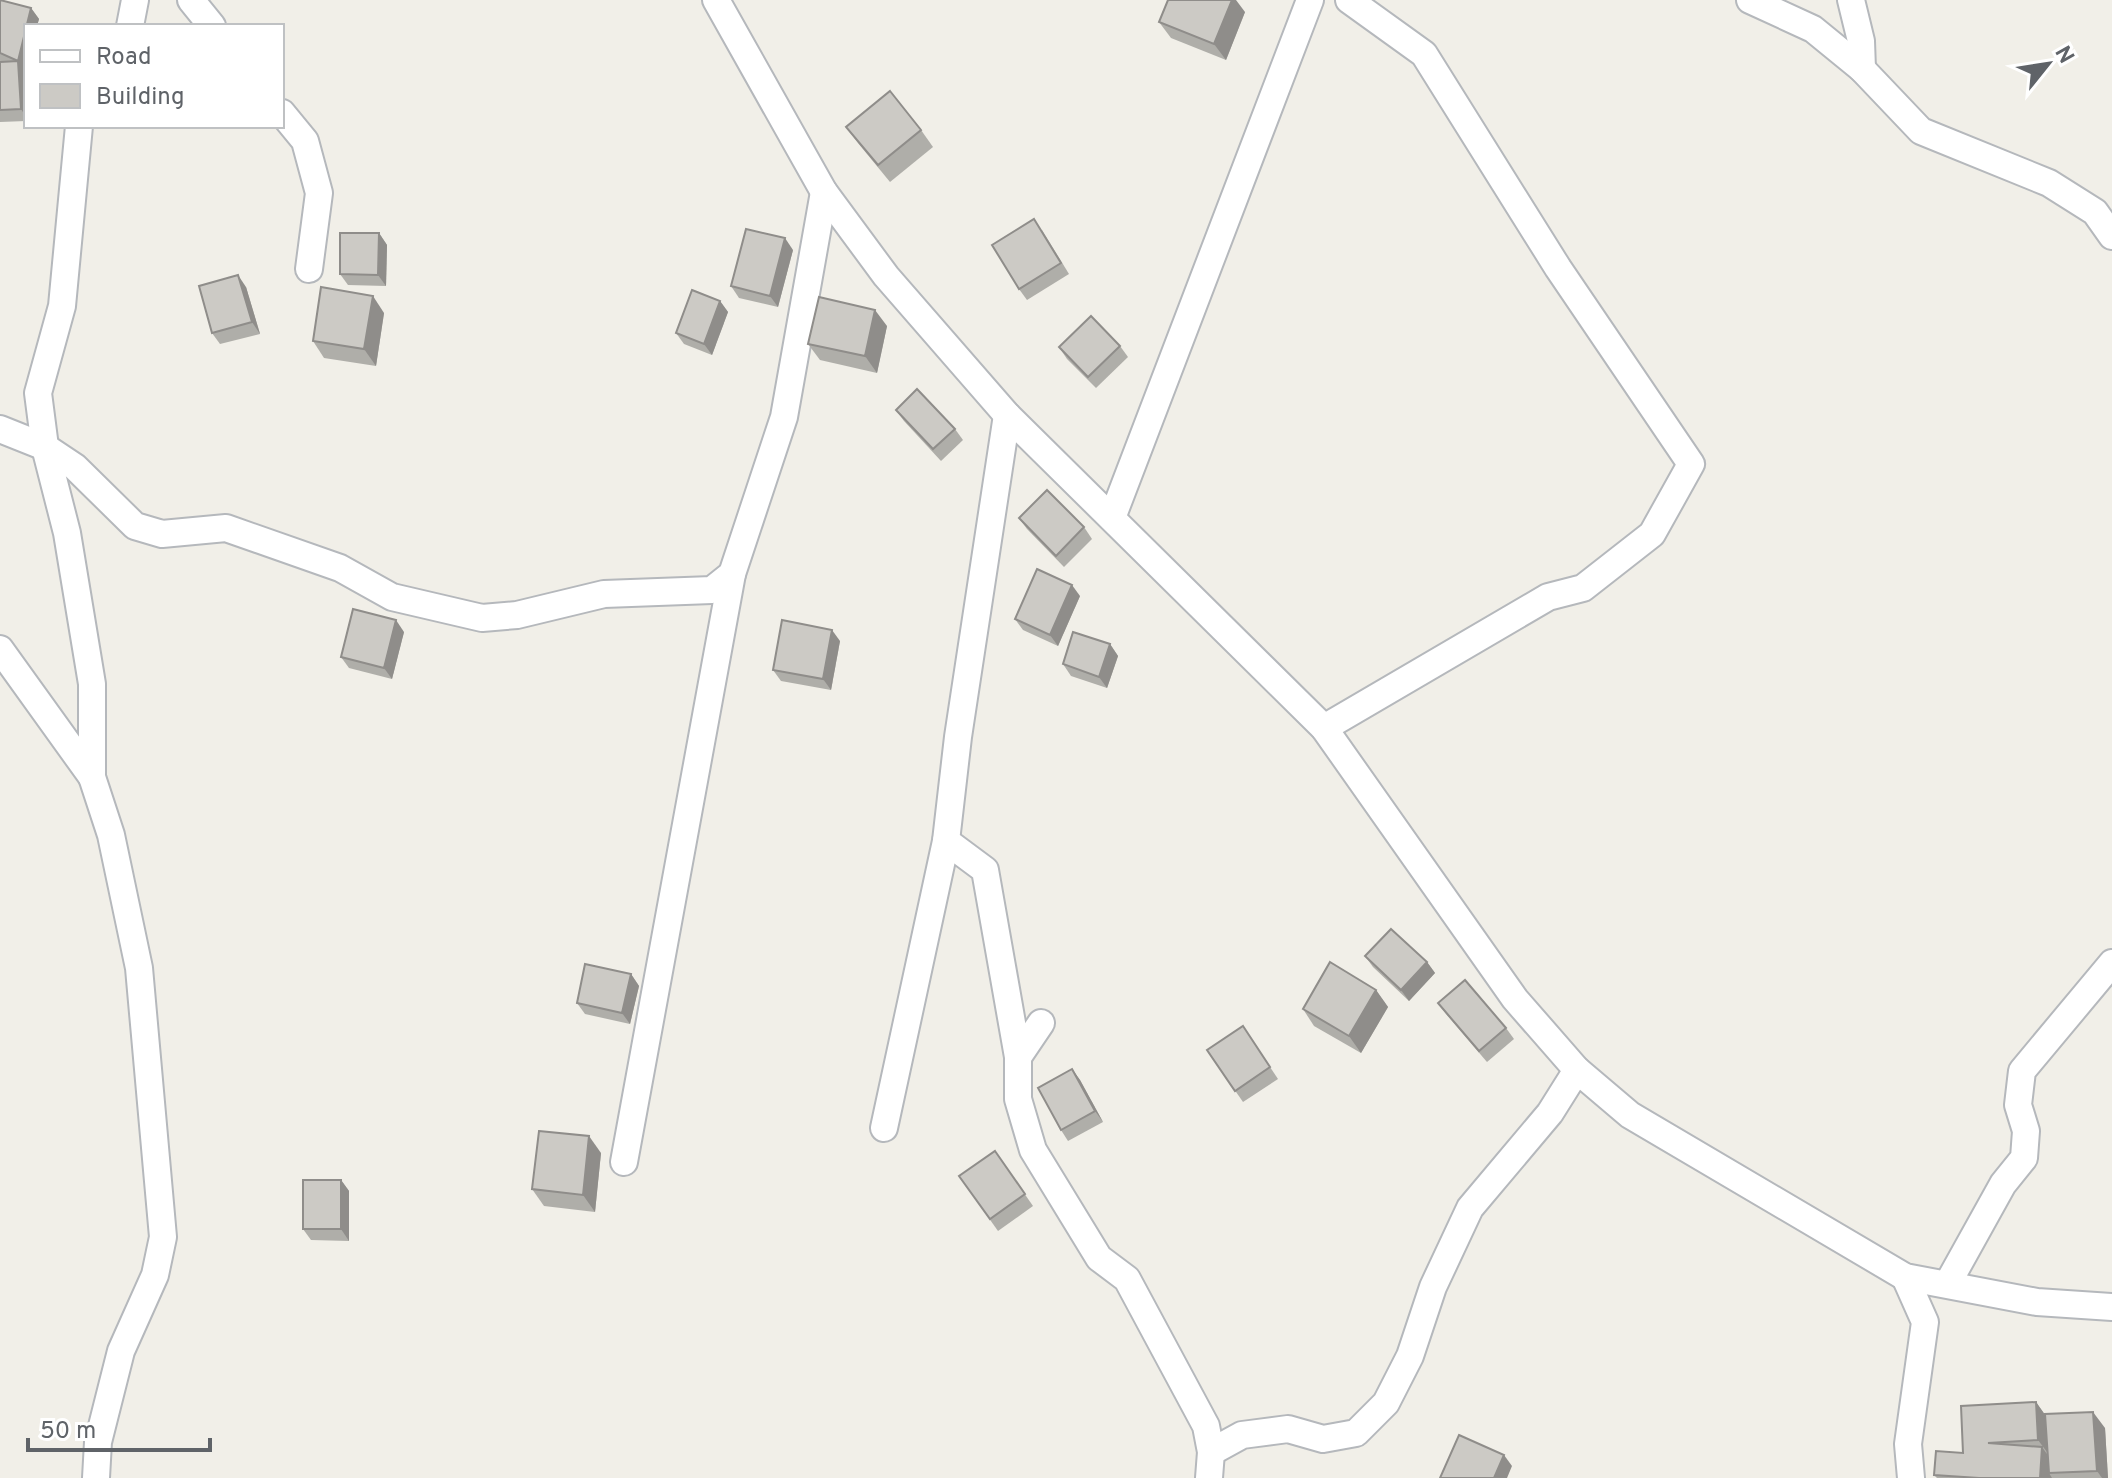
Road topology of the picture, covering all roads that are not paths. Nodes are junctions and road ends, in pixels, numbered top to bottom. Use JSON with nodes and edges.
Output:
{"nodes":[{"id":1,"x":135,"y":0,"type":"edge"},
{"id":2,"x":191,"y":0,"type":"edge"},
{"id":3,"x":716,"y":0,"type":"edge"},
{"id":4,"x":1310,"y":0,"type":"edge"},
{"id":5,"x":1349,"y":0,"type":"edge"},
{"id":6,"x":1750,"y":0,"type":"edge"},
{"id":7,"x":1851,"y":0,"type":"edge"},
{"id":8,"x":130,"y":24,"type":"edge"},
{"id":9,"x":210,"y":24,"type":"edge"},
{"id":10,"x":1862,"y":69,"type":"junction"},
{"id":11,"x":284,"y":115,"type":"edge"},
{"id":12,"x":79,"y":128,"type":"edge"},
{"id":13,"x":824,"y":192,"type":"junction"},
{"id":14,"x":2112,"y":236,"type":"edge"},
{"id":15,"x":309,"y":269,"type":"dead end"},
{"id":16,"x":1007,"y":415,"type":"junction"},
{"id":17,"x":0,"y":429,"type":"edge"},
{"id":18,"x":45,"y":447,"type":"junction"},
{"id":19,"x":1112,"y":518,"type":"junction"},
{"id":20,"x":732,"y":574,"type":"junction"},
{"id":21,"x":0,"y":649,"type":"edge"},
{"id":22,"x":1324,"y":728,"type":"junction"},
{"id":23,"x":92,"y":777,"type":"junction"},
{"id":24,"x":946,"y":841,"type":"junction"},
{"id":25,"x":2112,"y":963,"type":"edge"},
{"id":26,"x":1041,"y":1023,"type":"dead end"},
{"id":27,"x":1018,"y":1057,"type":"junction"},
{"id":28,"x":1577,"y":1070,"type":"junction"},
{"id":29,"x":884,"y":1128,"type":"dead end"},
{"id":30,"x":624,"y":1162,"type":"dead end"},
{"id":31,"x":1905,"y":1277,"type":"junction"},
{"id":32,"x":1948,"y":1283,"type":"junction"},
{"id":33,"x":2112,"y":1307,"type":"edge"},
{"id":34,"x":1211,"y":1452,"type":"junction"},
{"id":35,"x":96,"y":1478,"type":"edge"},
{"id":36,"x":1209,"y":1478,"type":"edge"},
{"id":37,"x":1911,"y":1478,"type":"edge"}],
"edges":[{"from":1,"to":8,"type":"street"},
{"from":2,"to":9,"type":"street"},
{"from":3,"to":13,"type":"street"},
{"from":4,"to":19,"type":"street"},
{"from":5,"to":22,"type":"street"},
{"from":6,"to":10,"type":"street"},
{"from":7,"to":10,"type":"street"},
{"from":10,"to":14,"type":"street"},
{"from":11,"to":15,"type":"street"},
{"from":12,"to":18,"type":"street"},
{"from":13,"to":16,"type":"street"},
{"from":13,"to":20,"type":"street"},
{"from":16,"to":19,"type":"street"},
{"from":16,"to":24,"type":"street"},
{"from":17,"to":18,"type":"street"},
{"from":18,"to":20,"type":"street"},
{"from":18,"to":23,"type":"street"},
{"from":19,"to":22,"type":"street"},
{"from":20,"to":30,"type":"street"},
{"from":21,"to":23,"type":"street"},
{"from":22,"to":28,"type":"street"},
{"from":23,"to":35,"type":"street"},
{"from":24,"to":27,"type":"street"},
{"from":24,"to":29,"type":"street"},
{"from":25,"to":32,"type":"street"},
{"from":26,"to":27,"type":"street"},
{"from":27,"to":34,"type":"street"},
{"from":28,"to":31,"type":"street"},
{"from":28,"to":34,"type":"street"},
{"from":31,"to":32,"type":"street"},
{"from":31,"to":37,"type":"street"},
{"from":32,"to":33,"type":"street"},
{"from":34,"to":36,"type":"street"}]}
